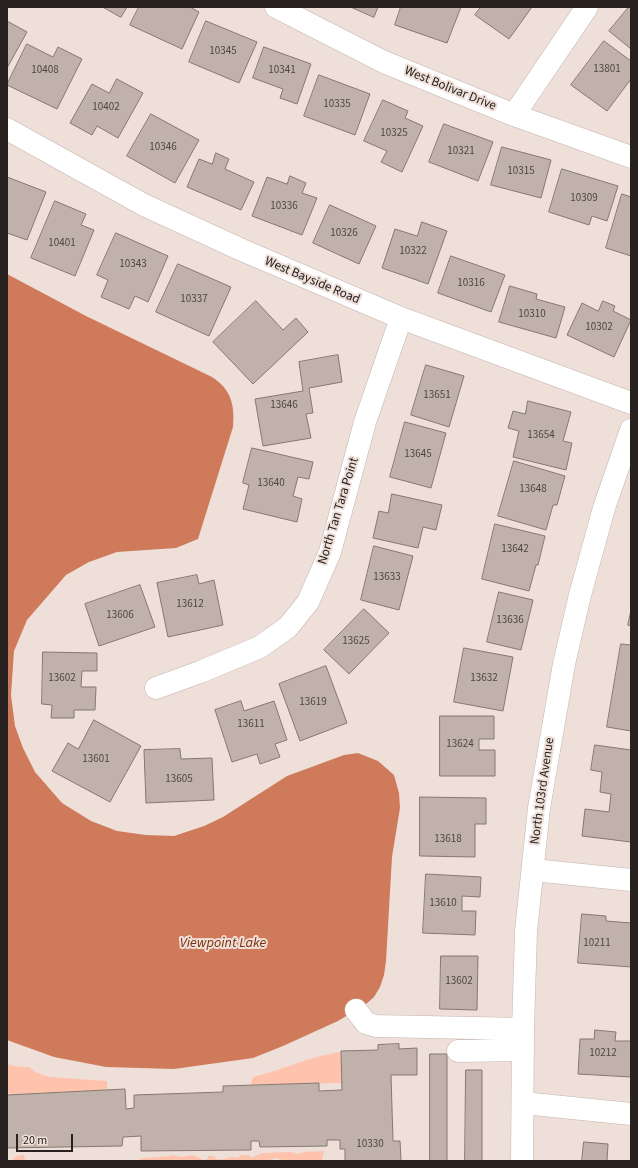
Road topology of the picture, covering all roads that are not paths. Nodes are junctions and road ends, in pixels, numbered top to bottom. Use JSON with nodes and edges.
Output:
{"nodes":[{"id":1,"x":276,"y":7,"type":"edge"},
{"id":2,"x":587,"y":7,"type":"edge"},
{"id":3,"x":514,"y":115,"type":"junction"},
{"id":4,"x":7,"y":129,"type":"edge"},
{"id":5,"x":631,"y":157,"type":"edge"},
{"id":6,"x":402,"y":318,"type":"junction"},
{"id":7,"x":631,"y":403,"type":"edge"},
{"id":8,"x":631,"y":430,"type":"edge"},
{"id":9,"x":156,"y":688,"type":"dead end"},
{"id":10,"x":533,"y":870,"type":"junction"},
{"id":11,"x":631,"y":880,"type":"edge"},
{"id":12,"x":356,"y":1010,"type":"dead end"},
{"id":13,"x":523,"y":1040,"type":"junction"},
{"id":14,"x":458,"y":1051,"type":"dead end"},
{"id":15,"x":523,"y":1103,"type":"junction"},
{"id":16,"x":631,"y":1114,"type":"edge"},
{"id":17,"x":522,"y":1161,"type":"edge"}],
"edges":[{"from":1,"to":3,"type":"street","name":"West Bolivar Drive"},
{"from":2,"to":3,"type":"street"},
{"from":3,"to":5,"type":"street","name":"West Bolivar Drive"},
{"from":4,"to":6,"type":"street","name":"West Bayside Road"},
{"from":6,"to":7,"type":"street","name":"West Bayside Road"},
{"from":6,"to":9,"type":"street","name":"North Tan Tara Point"},
{"from":8,"to":10,"type":"street","name":"North 103rd Avenue"},
{"from":10,"to":11,"type":"street"},
{"from":10,"to":13,"type":"street","name":"North 103rd Avenue"},
{"from":12,"to":13,"type":"street"},
{"from":13,"to":14,"type":"street"},
{"from":13,"to":15,"type":"street","name":"North 103rd Avenue"},
{"from":15,"to":16,"type":"street"},
{"from":15,"to":17,"type":"street","name":"North 103rd Avenue"}]}
